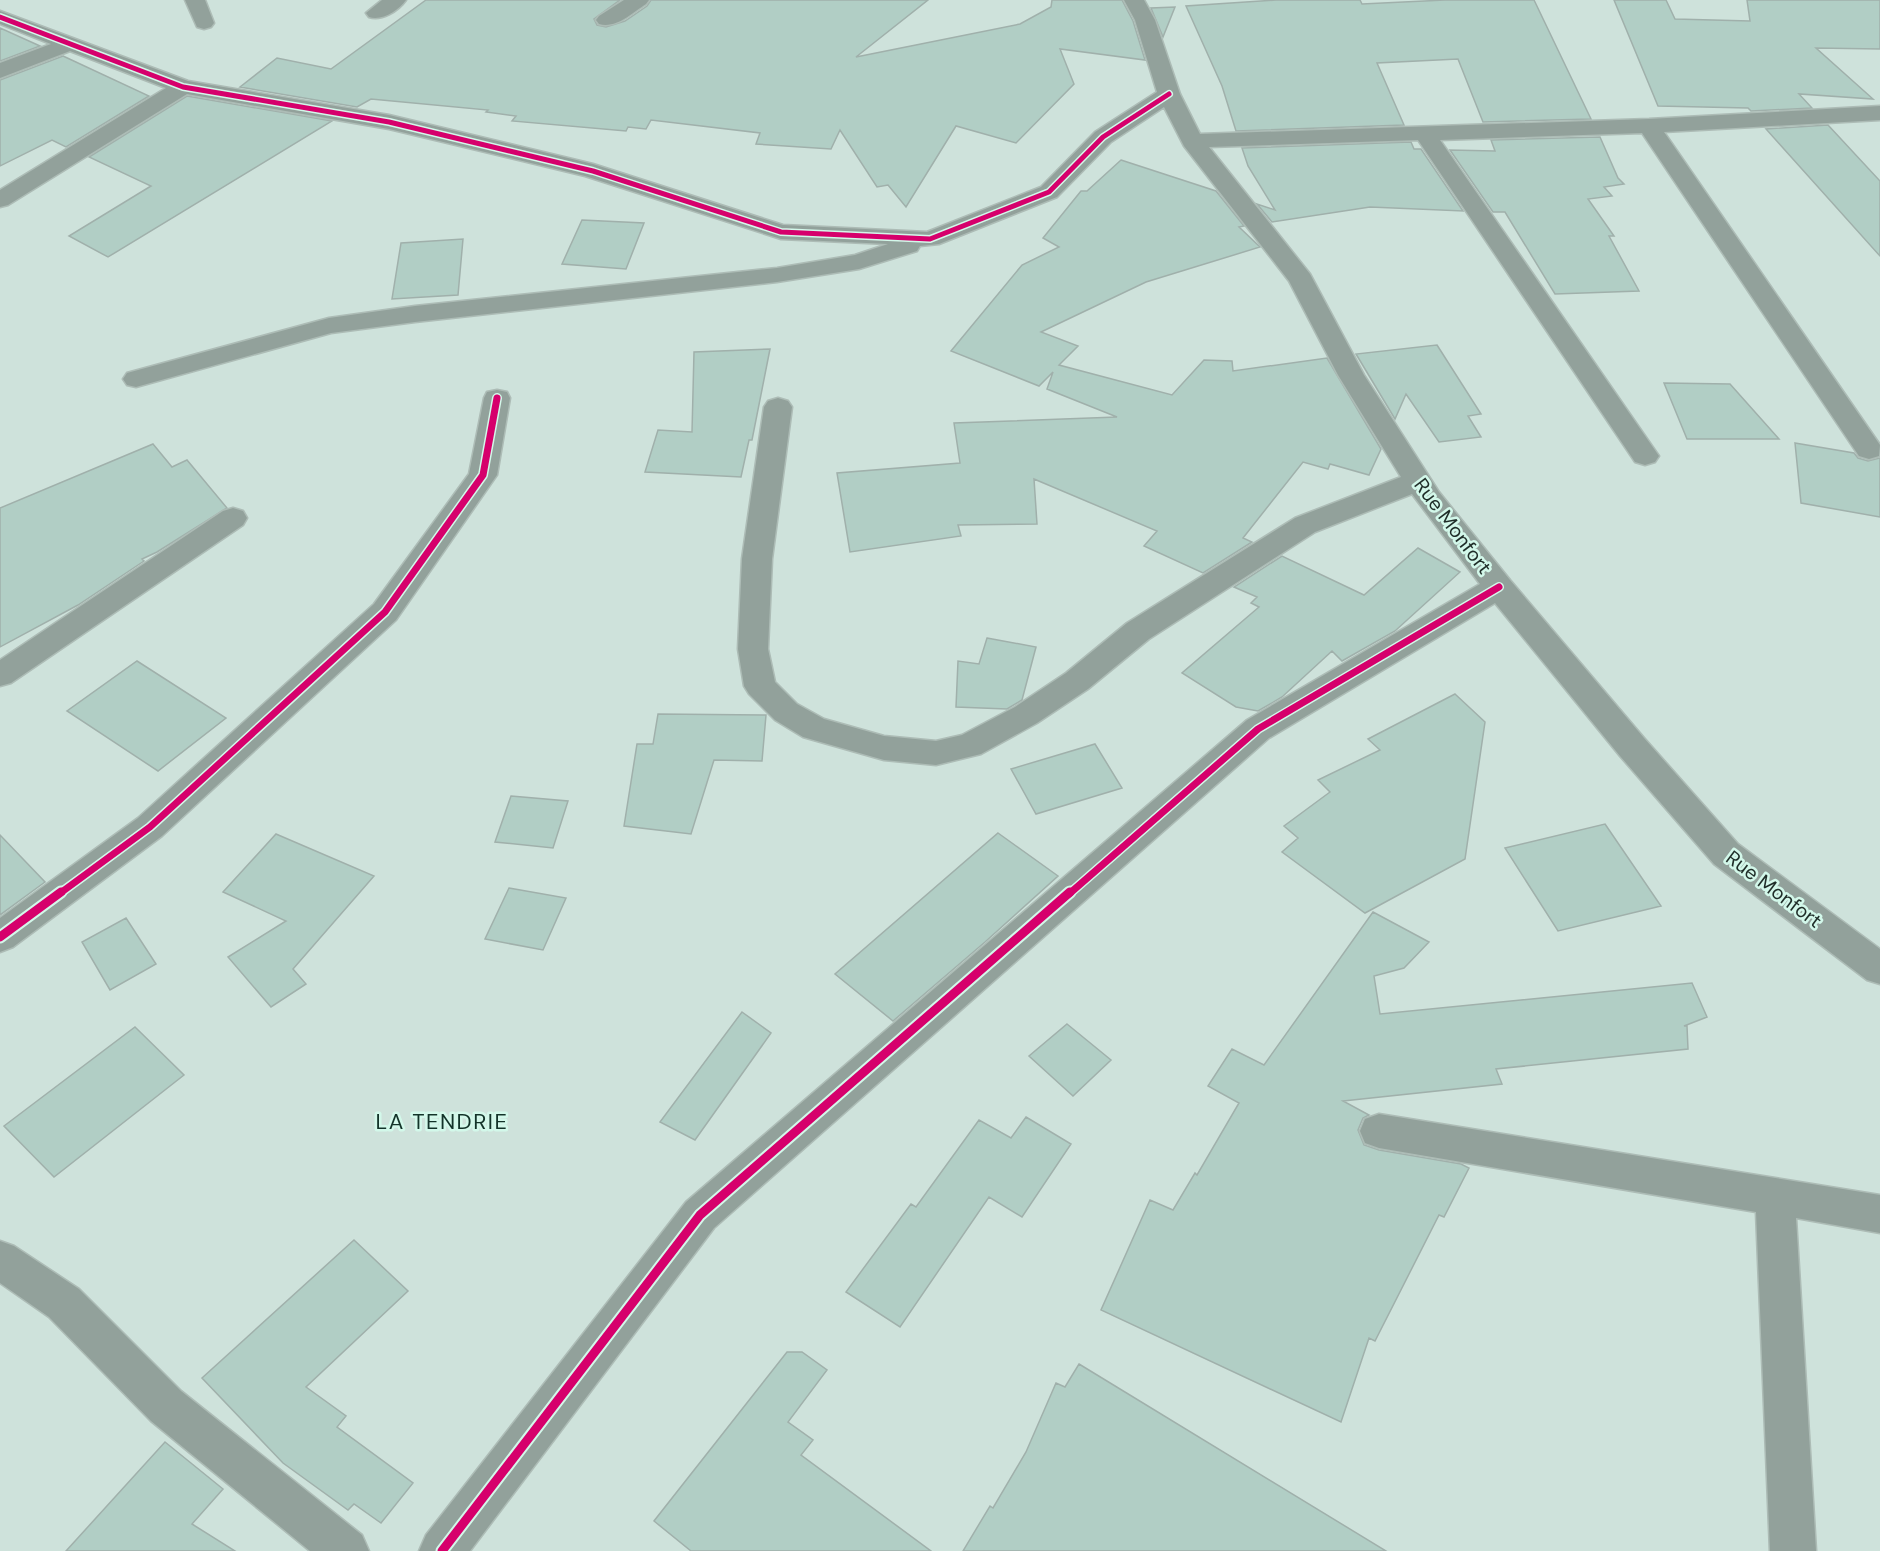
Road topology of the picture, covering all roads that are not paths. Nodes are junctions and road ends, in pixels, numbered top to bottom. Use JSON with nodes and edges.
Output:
{"nodes":[{"id":1,"x":195,"y":0,"type":"edge"},
{"id":2,"x":396,"y":0,"type":"edge"},
{"id":3,"x":639,"y":0,"type":"edge"},
{"id":4,"x":1134,"y":0,"type":"edge"},
{"id":5,"x":376,"y":13,"type":"dead end"},
{"id":6,"x":0,"y":17,"type":"edge"},
{"id":7,"x":606,"y":20,"type":"dead end"},
{"id":8,"x":204,"y":23,"type":"dead end"},
{"id":9,"x":67,"y":45,"type":"junction"},
{"id":10,"x":0,"y":71,"type":"edge"},
{"id":11,"x":183,"y":87,"type":"junction"},
{"id":12,"x":1169,"y":94,"type":"junction"},
{"id":13,"x":1876,"y":117,"type":"edge"},
{"id":14,"x":1649,"y":126,"type":"junction"},
{"id":15,"x":1425,"y":134,"type":"junction"},
{"id":16,"x":1192,"y":141,"type":"junction"},
{"id":17,"x":0,"y":200,"type":"edge"},
{"id":18,"x":930,"y":239,"type":"junction"},
{"id":19,"x":136,"y":379,"type":"dead end"},
{"id":20,"x":497,"y":398,"type":"dead end"},
{"id":21,"x":778,"y":407,"type":"dead end"},
{"id":22,"x":1869,"y":450,"type":"dead end"},
{"id":23,"x":1645,"y":456,"type":"dead end"},
{"id":24,"x":1418,"y":481,"type":"junction"},
{"id":25,"x":233,"y":518,"type":"dead end"},
{"id":26,"x":1499,"y":587,"type":"junction"},
{"id":27,"x":0,"y":675,"type":"edge"},
{"id":28,"x":0,"y":937,"type":"edge"},
{"id":29,"x":1880,"y":969,"type":"edge"},
{"id":30,"x":1379,"y":1131,"type":"dead end"},
{"id":31,"x":1775,"y":1197,"type":"junction"},
{"id":32,"x":1880,"y":1214,"type":"edge"},
{"id":33,"x":0,"y":1260,"type":"edge"},
{"id":34,"x":346,"y":1551,"type":"edge"},
{"id":35,"x":442,"y":1551,"type":"edge"},
{"id":36,"x":1793,"y":1551,"type":"edge"}],
"edges":[{"from":1,"to":8,"type":"street"},
{"from":2,"to":5,"type":"street"},
{"from":3,"to":7,"type":"street"},
{"from":4,"to":12,"type":"street","name":"Rue Monfort"},
{"from":6,"to":9,"type":"street"},
{"from":9,"to":10,"type":"street"},
{"from":9,"to":11,"type":"street"},
{"from":11,"to":17,"type":"street"},
{"from":11,"to":18,"type":"street"},
{"from":12,"to":16,"type":"street","name":"Rue Monfort"},
{"from":12,"to":18,"type":"street"},
{"from":13,"to":14,"type":"street"},
{"from":14,"to":15,"type":"street"},
{"from":14,"to":22,"type":"street"},
{"from":15,"to":16,"type":"street"},
{"from":15,"to":23,"type":"street"},
{"from":16,"to":24,"type":"street","name":"Rue Monfort"},
{"from":18,"to":19,"type":"street"},
{"from":20,"to":28,"type":"street"},
{"from":21,"to":24,"type":"street"},
{"from":24,"to":26,"type":"street","name":"Rue Monfort"},
{"from":25,"to":27,"type":"street"},
{"from":26,"to":29,"type":"street","name":"Rue Monfort"},
{"from":26,"to":35,"type":"street"},
{"from":30,"to":31,"type":"street"},
{"from":31,"to":32,"type":"street"},
{"from":31,"to":36,"type":"street"},
{"from":33,"to":34,"type":"street"}]}
